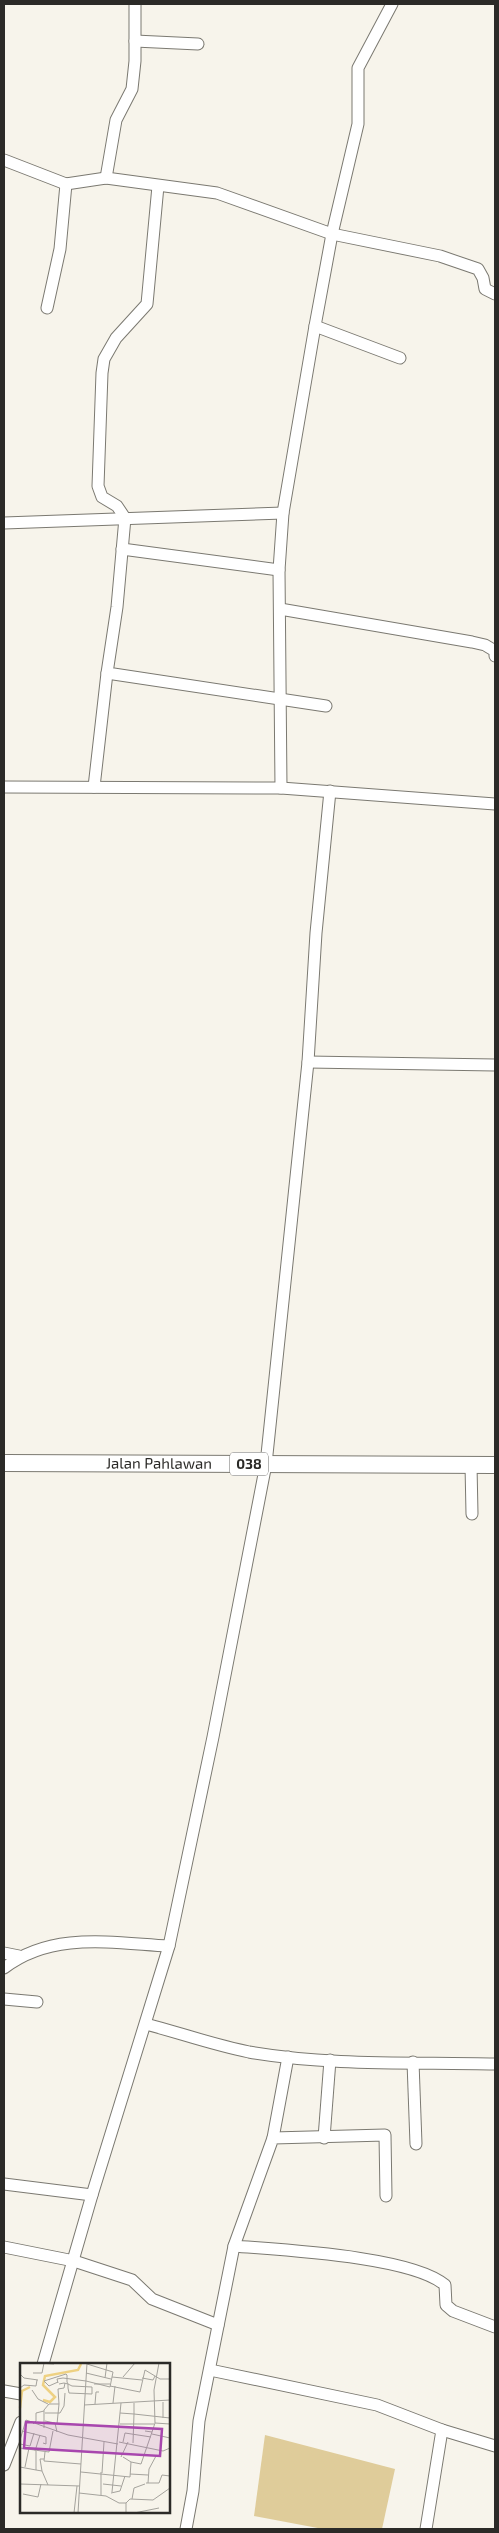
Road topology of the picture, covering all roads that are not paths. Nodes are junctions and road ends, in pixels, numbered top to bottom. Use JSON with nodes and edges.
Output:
{"nodes":[{"id":1,"x":135,"y":4,"type":"edge"},
{"id":2,"x":392,"y":4,"type":"edge"},
{"id":3,"x":135,"y":40,"type":"junction"},
{"id":4,"x":198,"y":44,"type":"dead end"},
{"id":5,"x":4,"y":160,"type":"edge"},
{"id":6,"x":106,"y":178,"type":"junction"},
{"id":7,"x":66,"y":184,"type":"junction"},
{"id":8,"x":158,"y":186,"type":"junction"},
{"id":9,"x":332,"y":234,"type":"junction"},
{"id":10,"x":495,"y":294,"type":"edge"},
{"id":11,"x":47,"y":308,"type":"dead end"},
{"id":12,"x":315,"y":326,"type":"junction"},
{"id":13,"x":400,"y":358,"type":"dead end"},
{"id":14,"x":282,"y":513,"type":"junction"},
{"id":15,"x":125,"y":518,"type":"junction"},
{"id":16,"x":4,"y":523,"type":"edge"},
{"id":17,"x":122,"y":549,"type":"junction"},
{"id":18,"x":279,"y":570,"type":"junction"},
{"id":19,"x":280,"y":609,"type":"junction"},
{"id":20,"x":495,"y":656,"type":"edge"},
{"id":21,"x":495,"y":662,"type":"edge"},
{"id":22,"x":495,"y":667,"type":"edge"},
{"id":23,"x":107,"y":673,"type":"junction"},
{"id":24,"x":282,"y":700,"type":"junction"},
{"id":25,"x":326,"y":706,"type":"dead end"},
{"id":26,"x":4,"y":787,"type":"edge"},
{"id":27,"x":94,"y":787,"type":"junction"},
{"id":28,"x":281,"y":788,"type":"junction"},
{"id":29,"x":330,"y":790,"type":"junction"},
{"id":30,"x":495,"y":804,"type":"edge"},
{"id":31,"x":308,"y":1062,"type":"junction"},
{"id":32,"x":495,"y":1065,"type":"edge"},
{"id":33,"x":4,"y":1463,"type":"edge"},
{"id":34,"x":266,"y":1464,"type":"junction"},
{"id":35,"x":471,"y":1465,"type":"junction"},
{"id":36,"x":495,"y":1465,"type":"edge"},
{"id":37,"x":472,"y":1514,"type":"dead end"},
{"id":38,"x":169,"y":1946,"type":"junction"},
{"id":39,"x":4,"y":1953,"type":"edge"},
{"id":40,"x":20,"y":1956,"type":"junction"},
{"id":41,"x":4,"y":1968,"type":"edge"},
{"id":42,"x":4,"y":1999,"type":"edge"},
{"id":43,"x":37,"y":2002,"type":"dead end"},
{"id":44,"x":146,"y":2024,"type":"junction"},
{"id":45,"x":288,"y":2056,"type":"junction"},
{"id":46,"x":330,"y":2060,"type":"junction"},
{"id":47,"x":413,"y":2062,"type":"junction"},
{"id":48,"x":495,"y":2064,"type":"edge"},
{"id":49,"x":273,"y":2138,"type":"junction"},
{"id":50,"x":324,"y":2138,"type":"junction"},
{"id":51,"x":416,"y":2144,"type":"dead end"},
{"id":52,"x":4,"y":2184,"type":"edge"},
{"id":53,"x":92,"y":2195,"type":"junction"},
{"id":54,"x":386,"y":2196,"type":"dead end"},
{"id":55,"x":234,"y":2246,"type":"junction"},
{"id":56,"x":4,"y":2247,"type":"edge"},
{"id":57,"x":74,"y":2261,"type":"junction"},
{"id":58,"x":218,"y":2325,"type":"junction"},
{"id":59,"x":495,"y":2327,"type":"edge"},
{"id":60,"x":43,"y":2363,"type":"edge"},
{"id":61,"x":210,"y":2370,"type":"junction"},
{"id":62,"x":4,"y":2391,"type":"edge"},
{"id":63,"x":20,"y":2394,"type":"edge"},
{"id":64,"x":20,"y":2425,"type":"edge"},
{"id":65,"x":442,"y":2430,"type":"junction"},
{"id":66,"x":495,"y":2446,"type":"edge"},
{"id":67,"x":4,"y":2465,"type":"edge"},
{"id":68,"x":186,"y":2529,"type":"edge"},
{"id":69,"x":426,"y":2529,"type":"edge"}],
"edges":[{"from":1,"to":3,"type":"street"},
{"from":2,"to":9,"type":"street"},
{"from":3,"to":4,"type":"street"},
{"from":3,"to":6,"type":"street"},
{"from":5,"to":7,"type":"street"},
{"from":6,"to":7,"type":"street"},
{"from":6,"to":8,"type":"street"},
{"from":7,"to":11,"type":"street"},
{"from":8,"to":9,"type":"street"},
{"from":8,"to":15,"type":"street"},
{"from":9,"to":10,"type":"street"},
{"from":9,"to":12,"type":"street"},
{"from":12,"to":13,"type":"street"},
{"from":12,"to":14,"type":"street"},
{"from":14,"to":15,"type":"street"},
{"from":14,"to":18,"type":"street"},
{"from":15,"to":16,"type":"street"},
{"from":15,"to":17,"type":"street"},
{"from":17,"to":18,"type":"street"},
{"from":17,"to":23,"type":"street"},
{"from":18,"to":19,"type":"street"},
{"from":19,"to":20,"type":"street"},
{"from":19,"to":24,"type":"street"},
{"from":21,"to":22,"type":"street"},
{"from":23,"to":24,"type":"street"},
{"from":23,"to":27,"type":"street"},
{"from":24,"to":25,"type":"street"},
{"from":24,"to":28,"type":"street"},
{"from":26,"to":27,"type":"street"},
{"from":27,"to":28,"type":"street"},
{"from":28,"to":29,"type":"street"},
{"from":29,"to":30,"type":"street"},
{"from":29,"to":31,"type":"street"},
{"from":31,"to":32,"type":"street"},
{"from":31,"to":34,"type":"street"},
{"from":33,"to":34,"type":"main road","name":"Jalan Pahlawan","number":"038"},
{"from":34,"to":35,"type":"main road","name":"Jalan Pahlawan","number":"038"},
{"from":34,"to":38,"type":"street"},
{"from":35,"to":36,"type":"main road","name":"Jalan Pahlawan","number":"038"},
{"from":35,"to":37,"type":"street"},
{"from":38,"to":40,"type":"street"},
{"from":38,"to":44,"type":"street"},
{"from":39,"to":40,"type":"street"},
{"from":40,"to":41,"type":"street"},
{"from":42,"to":43,"type":"street"},
{"from":44,"to":45,"type":"street"},
{"from":44,"to":53,"type":"street"},
{"from":45,"to":46,"type":"street"},
{"from":45,"to":49,"type":"street"},
{"from":46,"to":47,"type":"street"},
{"from":46,"to":50,"type":"street"},
{"from":47,"to":48,"type":"street"},
{"from":47,"to":51,"type":"street"},
{"from":49,"to":50,"type":"street"},
{"from":49,"to":55,"type":"street"},
{"from":50,"to":54,"type":"street"},
{"from":52,"to":53,"type":"street"},
{"from":53,"to":57,"type":"street"},
{"from":55,"to":58,"type":"street"},
{"from":55,"to":59,"type":"street"},
{"from":56,"to":57,"type":"street"},
{"from":57,"to":58,"type":"street"},
{"from":57,"to":60,"type":"street"},
{"from":58,"to":61,"type":"street"},
{"from":61,"to":65,"type":"street"},
{"from":61,"to":68,"type":"street"},
{"from":62,"to":63,"type":"street"},
{"from":64,"to":67,"type":"street"},
{"from":65,"to":66,"type":"street"},
{"from":65,"to":69,"type":"street"}]}
